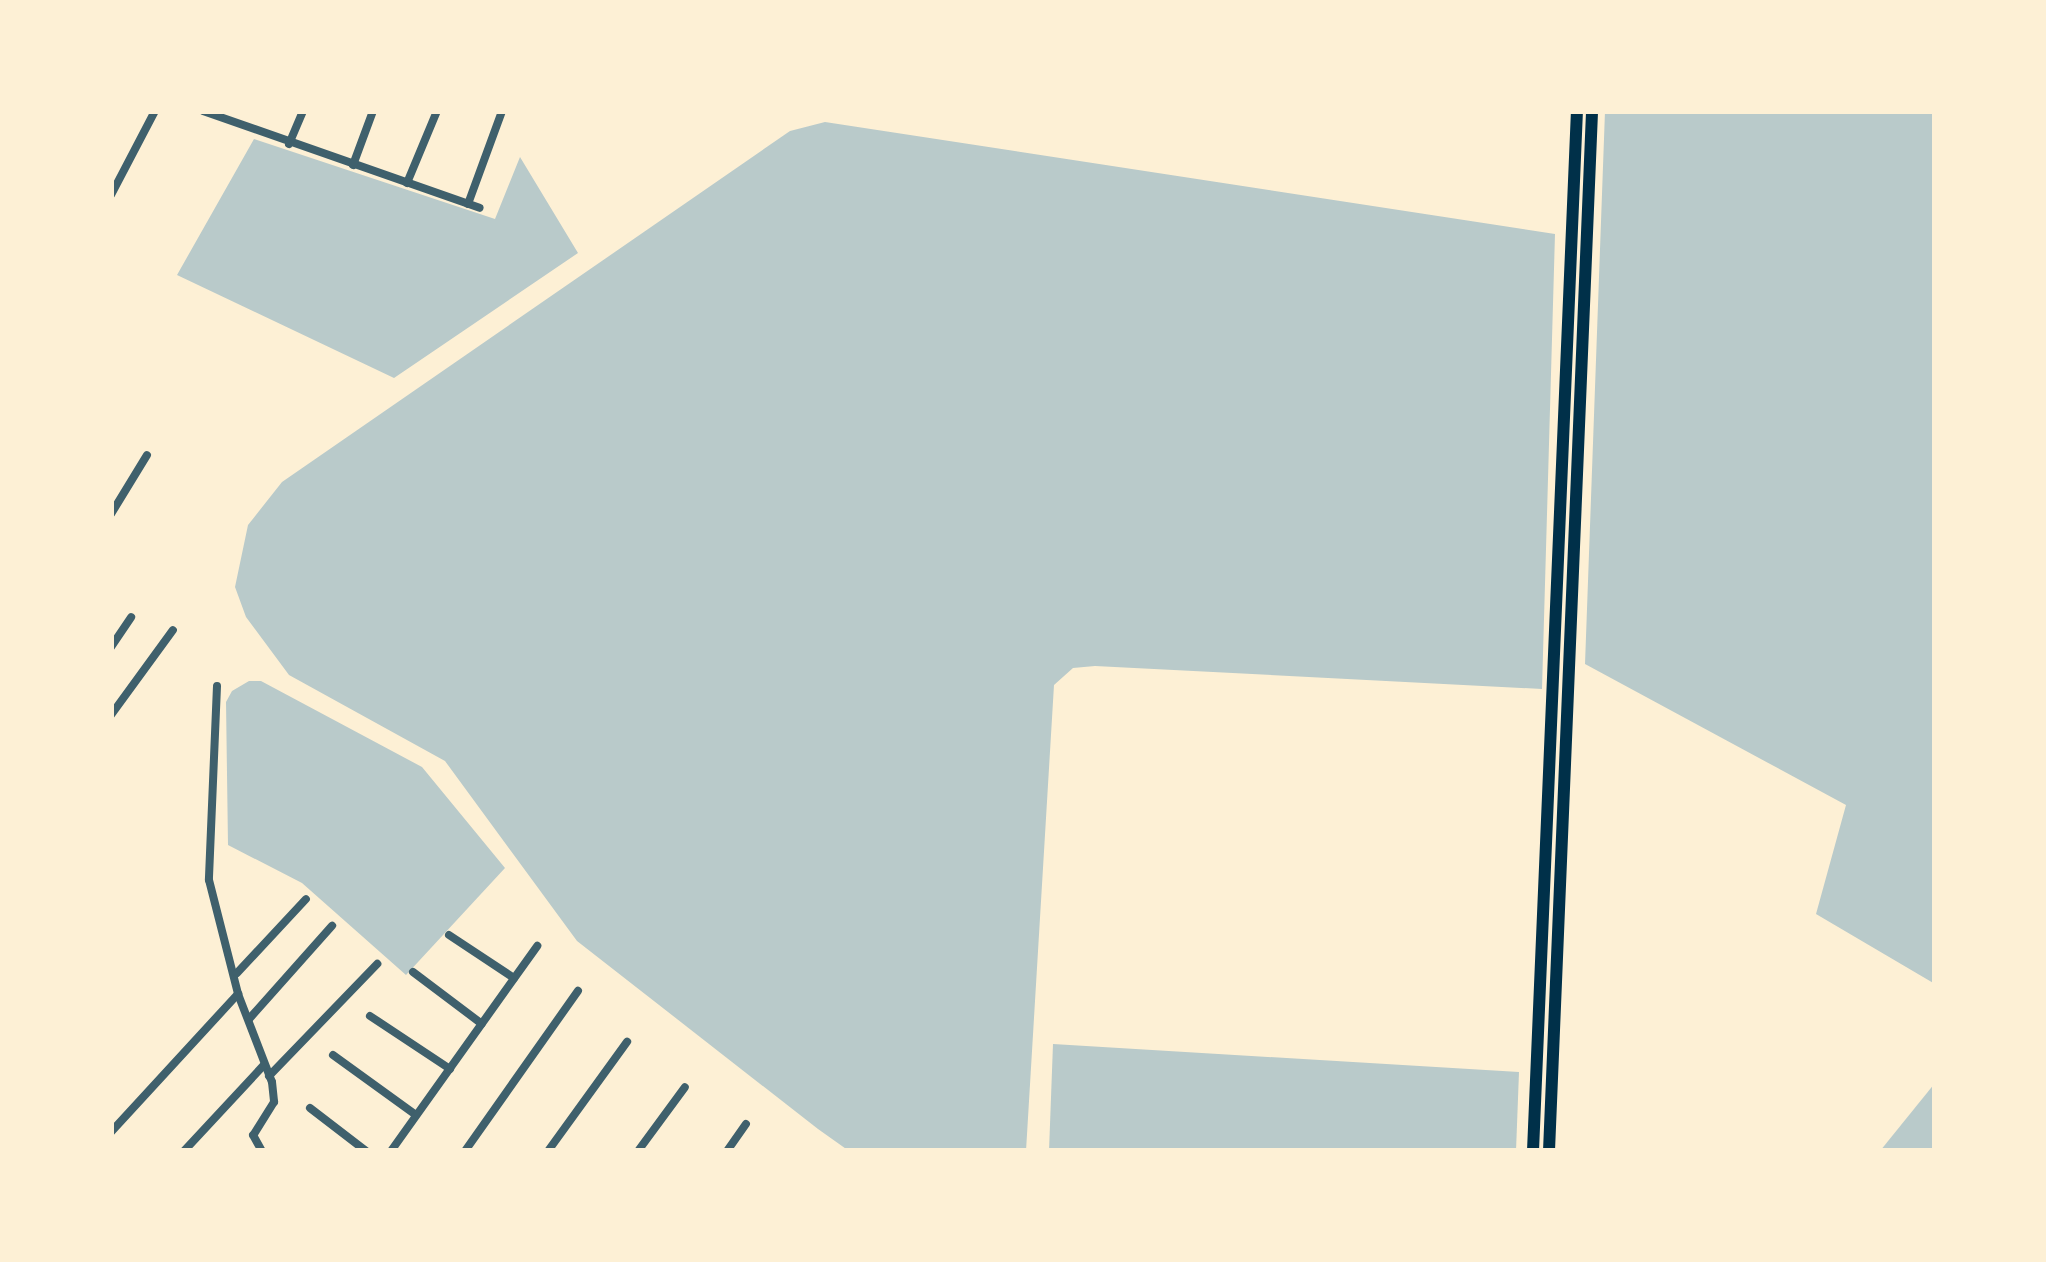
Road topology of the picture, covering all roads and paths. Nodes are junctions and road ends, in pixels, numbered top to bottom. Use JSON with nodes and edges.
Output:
{"nodes":[{"id":1,"x":155,"y":111,"type":"edge"},
{"id":2,"x":203,"y":111,"type":"edge"},
{"id":3,"x":303,"y":111,"type":"edge"},
{"id":4,"x":373,"y":111,"type":"edge"},
{"id":5,"x":437,"y":111,"type":"edge"},
{"id":6,"x":502,"y":111,"type":"edge"},
{"id":7,"x":1576,"y":111,"type":"edge"},
{"id":8,"x":1592,"y":111,"type":"edge"},
{"id":9,"x":289,"y":144,"type":"junction"},
{"id":10,"x":352,"y":165,"type":"junction"},
{"id":11,"x":407,"y":183,"type":"junction"},
{"id":12,"x":111,"y":195,"type":"edge"},
{"id":13,"x":468,"y":204,"type":"junction"},
{"id":14,"x":480,"y":208,"type":"dead end"},
{"id":15,"x":148,"y":454,"type":"dead end"},
{"id":16,"x":111,"y":514,"type":"edge"},
{"id":17,"x":131,"y":617,"type":"dead end"},
{"id":18,"x":173,"y":630,"type":"dead end"},
{"id":19,"x":111,"y":646,"type":"edge"},
{"id":20,"x":217,"y":686,"type":"dead end"},
{"id":21,"x":111,"y":715,"type":"edge"},
{"id":22,"x":306,"y":899,"type":"dead end"},
{"id":23,"x":332,"y":926,"type":"dead end"},
{"id":24,"x":449,"y":934,"type":"dead end"},
{"id":25,"x":537,"y":946,"type":"dead end"},
{"id":26,"x":377,"y":964,"type":"dead end"},
{"id":27,"x":412,"y":973,"type":"dead end"},
{"id":28,"x":236,"y":974,"type":"junction"},
{"id":29,"x":514,"y":978,"type":"junction"},
{"id":30,"x":578,"y":992,"type":"dead end"},
{"id":31,"x":238,"y":994,"type":"junction"},
{"id":32,"x":370,"y":1016,"type":"dead end"},
{"id":33,"x":249,"y":1019,"type":"junction"},
{"id":34,"x":482,"y":1024,"type":"junction"},
{"id":35,"x":627,"y":1042,"type":"dead end"},
{"id":36,"x":333,"y":1055,"type":"dead end"},
{"id":37,"x":264,"y":1065,"type":"junction"},
{"id":38,"x":450,"y":1069,"type":"junction"},
{"id":39,"x":269,"y":1076,"type":"junction"},
{"id":40,"x":685,"y":1087,"type":"dead end"},
{"id":41,"x":310,"y":1108,"type":"dead end"},
{"id":42,"x":416,"y":1115,"type":"junction"},
{"id":43,"x":746,"y":1124,"type":"dead end"},
{"id":44,"x":111,"y":1132,"type":"edge"},
{"id":45,"x":184,"y":1151,"type":"edge"},
{"id":46,"x":262,"y":1151,"type":"edge"},
{"id":47,"x":366,"y":1151,"type":"edge"},
{"id":48,"x":391,"y":1151,"type":"edge"},
{"id":49,"x":465,"y":1151,"type":"edge"},
{"id":50,"x":548,"y":1151,"type":"edge"},
{"id":51,"x":638,"y":1151,"type":"edge"},
{"id":52,"x":727,"y":1151,"type":"edge"},
{"id":53,"x":1533,"y":1151,"type":"edge"},
{"id":54,"x":1550,"y":1151,"type":"edge"}],
"edges":[{"from":1,"to":12,"type":"street"},
{"from":2,"to":9,"type":"street"},
{"from":3,"to":9,"type":"street"},
{"from":4,"to":10,"type":"street"},
{"from":5,"to":11,"type":"street"},
{"from":6,"to":13,"type":"street"},
{"from":7,"to":53,"type":"main road"},
{"from":8,"to":54,"type":"main road"},
{"from":9,"to":10,"type":"street"},
{"from":10,"to":11,"type":"street"},
{"from":11,"to":13,"type":"street"},
{"from":13,"to":14,"type":"street"},
{"from":15,"to":16,"type":"street"},
{"from":17,"to":19,"type":"street"},
{"from":18,"to":21,"type":"street"},
{"from":20,"to":28,"type":"street"},
{"from":22,"to":28,"type":"street"},
{"from":23,"to":33,"type":"street"},
{"from":24,"to":29,"type":"street"},
{"from":25,"to":29,"type":"street"},
{"from":26,"to":39,"type":"street"},
{"from":27,"to":34,"type":"street"},
{"from":28,"to":31,"type":"street"},
{"from":29,"to":34,"type":"street"},
{"from":30,"to":49,"type":"street"},
{"from":31,"to":33,"type":"street"},
{"from":31,"to":44,"type":"street"},
{"from":32,"to":38,"type":"street"},
{"from":33,"to":37,"type":"street"},
{"from":34,"to":38,"type":"street"},
{"from":35,"to":50,"type":"street"},
{"from":36,"to":42,"type":"street"},
{"from":37,"to":39,"type":"street"},
{"from":37,"to":45,"type":"street"},
{"from":38,"to":42,"type":"street"},
{"from":39,"to":46,"type":"street"},
{"from":40,"to":51,"type":"street"},
{"from":41,"to":47,"type":"street"},
{"from":42,"to":48,"type":"street"},
{"from":43,"to":52,"type":"street"}]}
